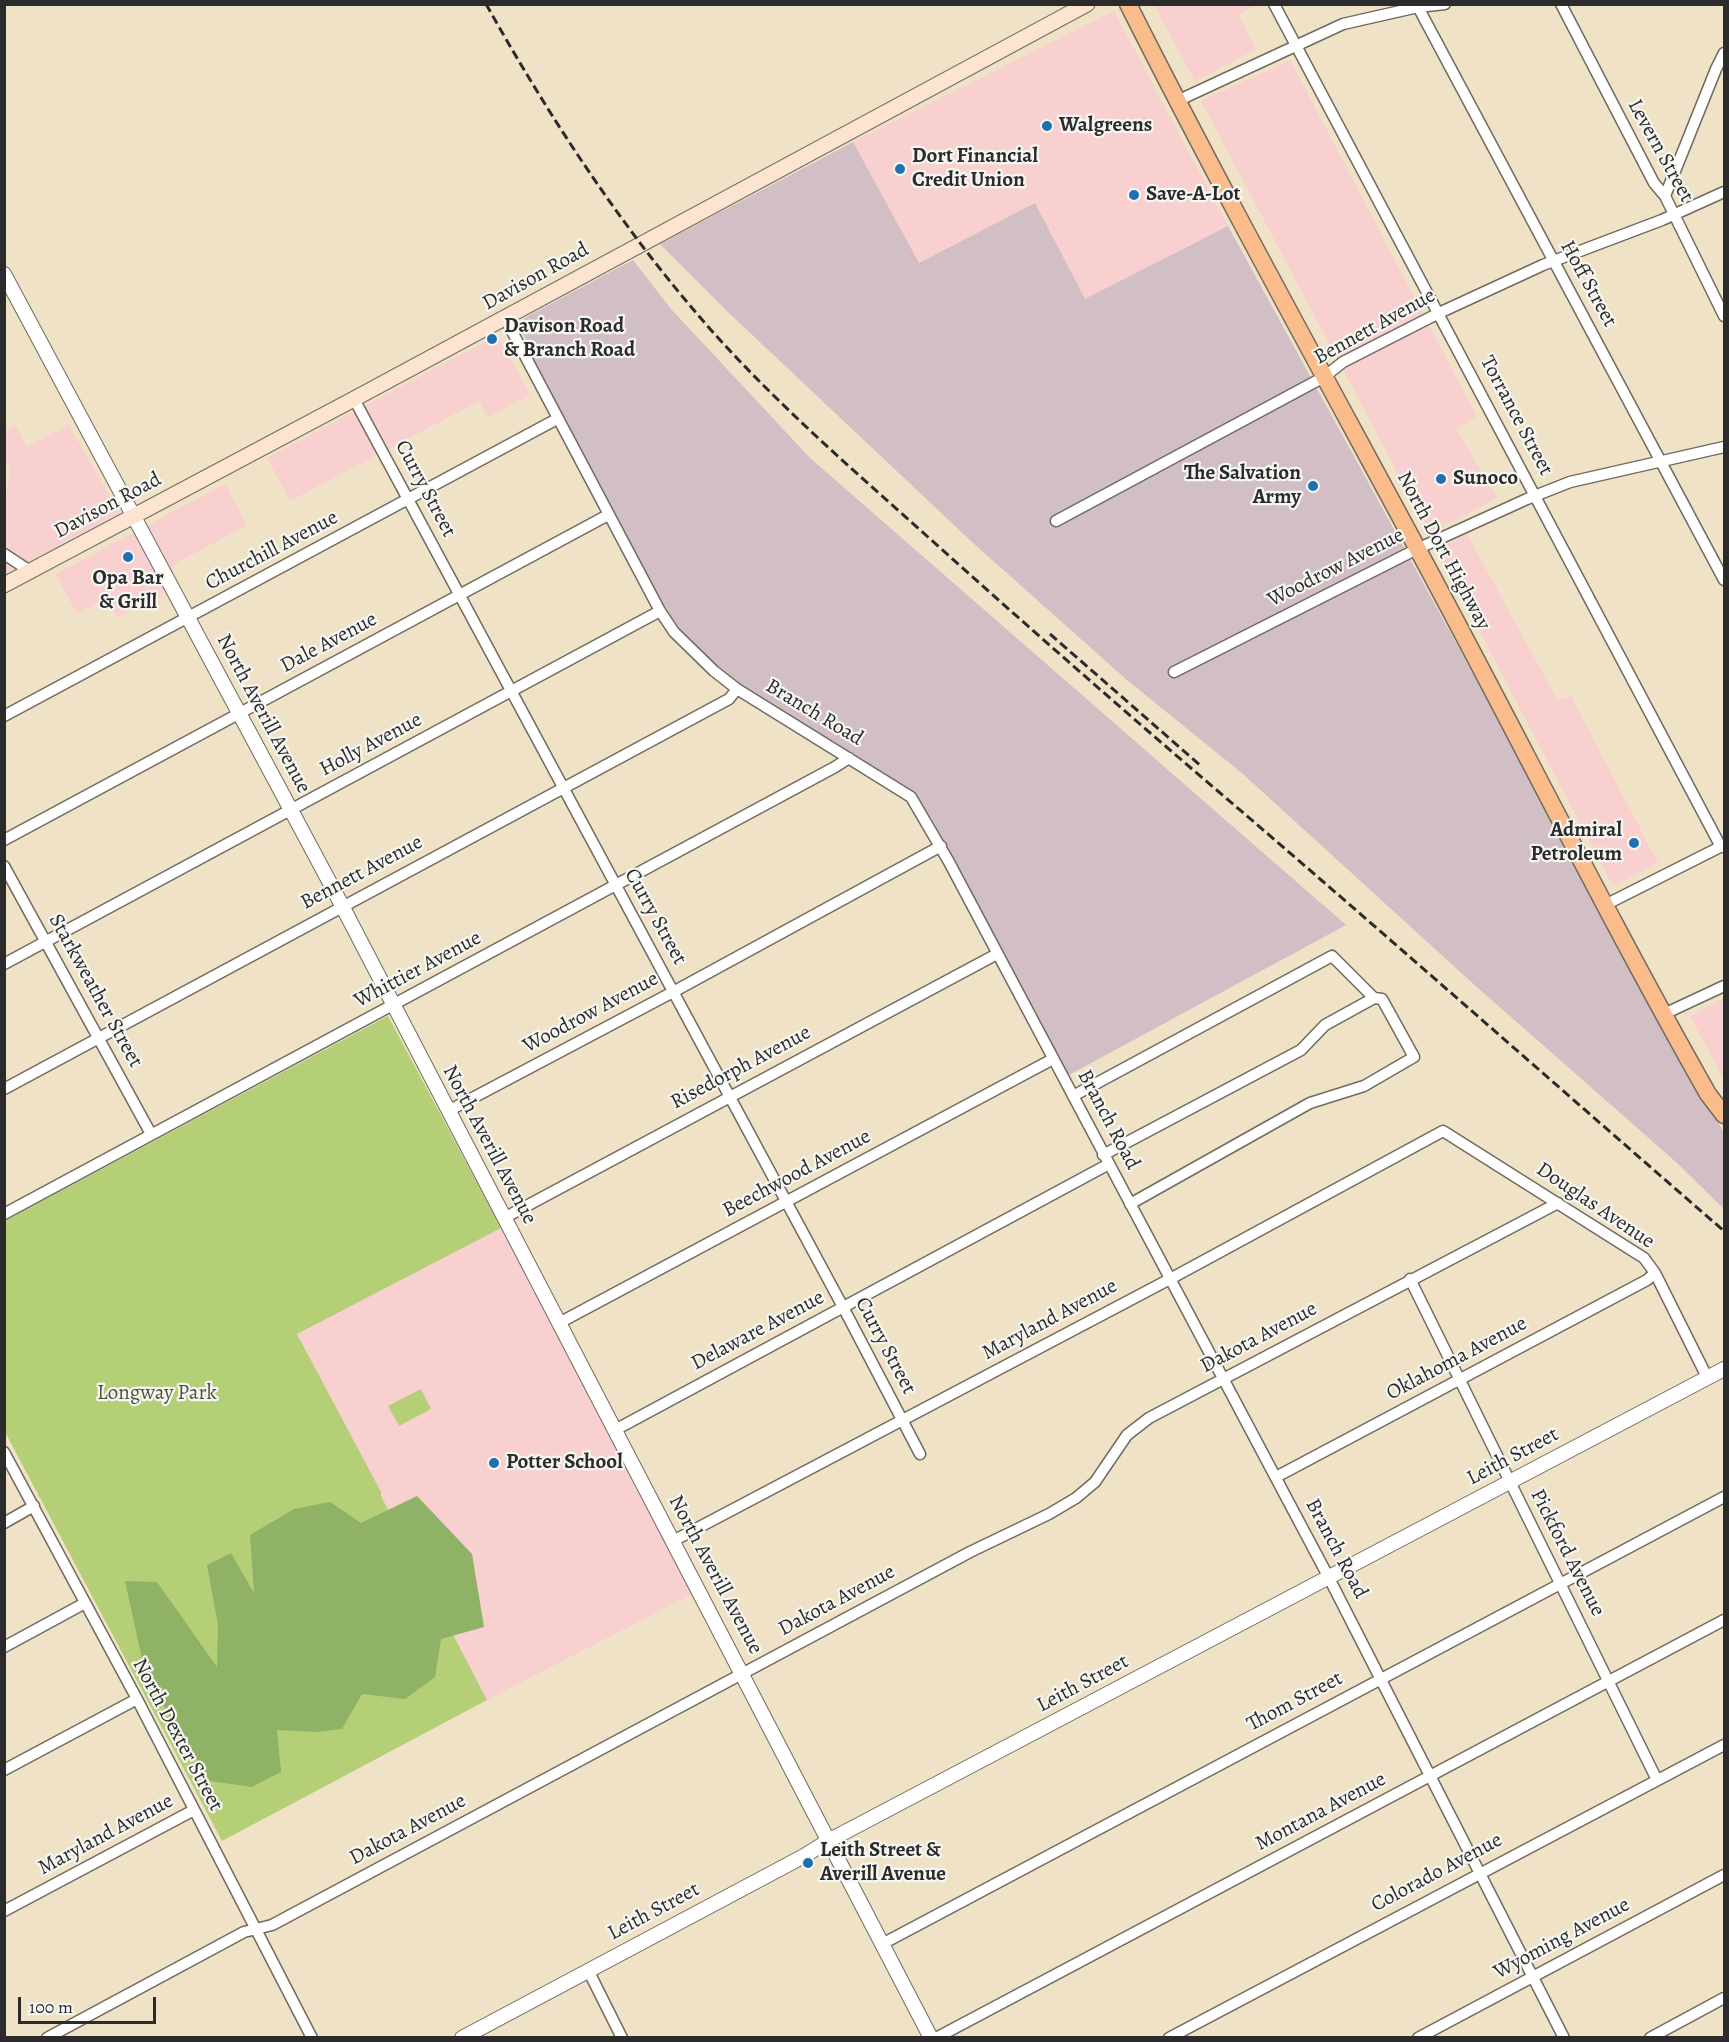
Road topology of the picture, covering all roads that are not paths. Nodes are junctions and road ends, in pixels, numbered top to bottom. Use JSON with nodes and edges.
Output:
{"nodes":[{"id":1,"x":1087,"y":4,"type":"edge"},
{"id":2,"x":1128,"y":4,"type":"edge"},
{"id":3,"x":1274,"y":4,"type":"edge"},
{"id":4,"x":1445,"y":4,"type":"edge"},
{"id":5,"x":1561,"y":4,"type":"edge"},
{"id":6,"x":1418,"y":7,"type":"junction"},
{"id":7,"x":1297,"y":47,"type":"junction"},
{"id":8,"x":1725,"y":52,"type":"edge"},
{"id":9,"x":1177,"y":101,"type":"junction"},
{"id":10,"x":1725,"y":192,"type":"edge"},
{"id":11,"x":1665,"y":196,"type":"junction"},
{"id":12,"x":1673,"y":216,"type":"junction"},
{"id":13,"x":1552,"y":260,"type":"junction"},
{"id":14,"x":4,"y":274,"type":"edge"},
{"id":15,"x":1439,"y":313,"type":"junction"},
{"id":16,"x":1725,"y":316,"type":"edge"},
{"id":17,"x":505,"y":318,"type":"junction"},
{"id":18,"x":1324,"y":377,"type":"junction"},
{"id":19,"x":354,"y":399,"type":"junction"},
{"id":20,"x":557,"y":419,"type":"junction"},
{"id":21,"x":1725,"y":447,"type":"edge"},
{"id":22,"x":1662,"y":461,"type":"junction"},
{"id":23,"x":1536,"y":495,"type":"junction"},
{"id":24,"x":409,"y":500,"type":"junction"},
{"id":25,"x":608,"y":514,"type":"junction"},
{"id":26,"x":135,"y":516,"type":"junction"},
{"id":27,"x":1056,"y":521,"type":"dead end"},
{"id":28,"x":1418,"y":549,"type":"junction"},
{"id":29,"x":4,"y":554,"type":"edge"},
{"id":30,"x":30,"y":571,"type":"junction"},
{"id":31,"x":1725,"y":579,"type":"edge"},
{"id":32,"x":4,"y":585,"type":"edge"},
{"id":33,"x":459,"y":596,"type":"junction"},
{"id":34,"x":660,"y":611,"type":"junction"},
{"id":35,"x":188,"y":618,"type":"junction"},
{"id":36,"x":1174,"y":672,"type":"dead end"},
{"id":37,"x":737,"y":689,"type":"junction"},
{"id":38,"x":511,"y":692,"type":"junction"},
{"id":39,"x":240,"y":713,"type":"junction"},
{"id":40,"x":4,"y":716,"type":"edge"},
{"id":41,"x":849,"y":758,"type":"junction"},
{"id":42,"x":562,"y":787,"type":"junction"},
{"id":43,"x":291,"y":810,"type":"junction"},
{"id":44,"x":4,"y":840,"type":"edge"},
{"id":45,"x":941,"y":846,"type":"junction"},
{"id":46,"x":1723,"y":846,"type":"edge"},
{"id":47,"x":4,"y":866,"type":"edge"},
{"id":48,"x":615,"y":886,"type":"junction"},
{"id":49,"x":1605,"y":905,"type":"junction"},
{"id":50,"x":342,"y":906,"type":"junction"},
{"id":51,"x":46,"y":942,"type":"junction"},
{"id":52,"x":997,"y":954,"type":"junction"},
{"id":53,"x":4,"y":964,"type":"edge"},
{"id":54,"x":1725,"y":986,"type":"edge"},
{"id":55,"x":673,"y":992,"type":"junction"},
{"id":56,"x":1374,"y":998,"type":"junction"},
{"id":57,"x":393,"y":1006,"type":"junction"},
{"id":58,"x":1664,"y":1014,"type":"junction"},
{"id":59,"x":98,"y":1038,"type":"junction"},
{"id":60,"x":1053,"y":1059,"type":"junction"},
{"id":61,"x":4,"y":1089,"type":"edge"},
{"id":62,"x":1073,"y":1096,"type":"junction"},
{"id":63,"x":729,"y":1097,"type":"junction"},
{"id":64,"x":448,"y":1111,"type":"junction"},
{"id":65,"x":1725,"y":1115,"type":"edge"},
{"id":66,"x":1443,"y":1131,"type":"joint"},
{"id":67,"x":151,"y":1134,"type":"junction"},
{"id":68,"x":1106,"y":1159,"type":"junction"},
{"id":69,"x":786,"y":1203,"type":"junction"},
{"id":70,"x":1558,"y":1203,"type":"junction"},
{"id":71,"x":1130,"y":1204,"type":"junction"},
{"id":72,"x":4,"y":1214,"type":"edge"},
{"id":73,"x":504,"y":1218,"type":"junction"},
{"id":74,"x":1655,"y":1273,"type":"junction"},
{"id":75,"x":1170,"y":1279,"type":"junction"},
{"id":76,"x":1410,"y":1279,"type":"junction"},
{"id":77,"x":843,"y":1307,"type":"junction"},
{"id":78,"x":559,"y":1323,"type":"junction"},
{"id":79,"x":1725,"y":1369,"type":"edge"},
{"id":80,"x":1707,"y":1377,"type":"junction"},
{"id":81,"x":1223,"y":1378,"type":"junction"},
{"id":82,"x":1460,"y":1379,"type":"junction"},
{"id":83,"x":902,"y":1419,"type":"junction"},
{"id":84,"x":615,"y":1430,"type":"junction"},
{"id":85,"x":4,"y":1452,"type":"edge"},
{"id":86,"x":920,"y":1454,"type":"dead end"},
{"id":87,"x":1276,"y":1477,"type":"junction"},
{"id":88,"x":1510,"y":1483,"type":"junction"},
{"id":89,"x":1725,"y":1497,"type":"edge"},
{"id":90,"x":34,"y":1506,"type":"junction"},
{"id":91,"x":4,"y":1523,"type":"edge"},
{"id":92,"x":673,"y":1541,"type":"junction"},
{"id":93,"x":1329,"y":1578,"type":"junction"},
{"id":94,"x":1561,"y":1584,"type":"junction"},
{"id":95,"x":85,"y":1603,"type":"junction"},
{"id":96,"x":1725,"y":1620,"type":"edge"},
{"id":97,"x":4,"y":1647,"type":"edge"},
{"id":98,"x":743,"y":1673,"type":"junction"},
{"id":99,"x":1381,"y":1678,"type":"junction"},
{"id":100,"x":1609,"y":1682,"type":"junction"},
{"id":101,"x":137,"y":1699,"type":"junction"},
{"id":102,"x":1725,"y":1745,"type":"edge"},
{"id":103,"x":4,"y":1770,"type":"edge"},
{"id":104,"x":1431,"y":1776,"type":"junction"},
{"id":105,"x":1657,"y":1780,"type":"junction"},
{"id":106,"x":194,"y":1810,"type":"junction"},
{"id":107,"x":828,"y":1841,"type":"junction"},
{"id":108,"x":1479,"y":1874,"type":"junction"},
{"id":109,"x":1725,"y":1875,"type":"edge"},
{"id":110,"x":4,"y":1911,"type":"edge"},
{"id":111,"x":255,"y":1929,"type":"junction"},
{"id":112,"x":884,"y":1943,"type":"junction"},
{"id":113,"x":588,"y":1970,"type":"junction"},
{"id":114,"x":1532,"y":1978,"type":"junction"},
{"id":115,"x":1725,"y":1998,"type":"edge"},
{"id":116,"x":46,"y":2037,"type":"edge"},
{"id":117,"x":312,"y":2037,"type":"edge"},
{"id":118,"x":462,"y":2037,"type":"edge"},
{"id":119,"x":622,"y":2037,"type":"edge"},
{"id":120,"x":934,"y":2037,"type":"edge"},
{"id":121,"x":1169,"y":2037,"type":"edge"},
{"id":122,"x":1418,"y":2037,"type":"edge"},
{"id":123,"x":1564,"y":2037,"type":"edge"},
{"id":124,"x":1650,"y":2037,"type":"edge"}],
"edges":[{"from":1,"to":17,"type":"main road","name":"Davison Road"},
{"from":2,"to":9,"type":"main road","name":"North Dort Highway"},
{"from":3,"to":7,"type":"street","name":"Torrance Street"},
{"from":4,"to":6,"type":"street"},
{"from":5,"to":11,"type":"street","name":"Levern Street"},
{"from":6,"to":7,"type":"street"},
{"from":6,"to":13,"type":"street","name":"Hoff Street"},
{"from":7,"to":9,"type":"street"},
{"from":7,"to":15,"type":"street","name":"Torrance Street"},
{"from":8,"to":11,"type":"street"},
{"from":9,"to":18,"type":"main road","name":"North Dort Highway"},
{"from":10,"to":12,"type":"street","name":"Bennett Avenue"},
{"from":11,"to":12,"type":"street","name":"Levern Street"},
{"from":12,"to":13,"type":"street","name":"Bennett Avenue"},
{"from":12,"to":16,"type":"street","name":"Levern Street"},
{"from":13,"to":15,"type":"street","name":"Bennett Avenue"},
{"from":13,"to":22,"type":"street","name":"Hoff Street"},
{"from":14,"to":26,"type":"street","name":"North Averill Avenue"},
{"from":15,"to":18,"type":"street","name":"Bennett Avenue"},
{"from":15,"to":23,"type":"street","name":"Torrance Street"},
{"from":17,"to":19,"type":"main road","name":"Davison Road"},
{"from":17,"to":20,"type":"street","name":"Branch Road"},
{"from":18,"to":27,"type":"street","name":"Bennett Avenue"},
{"from":18,"to":28,"type":"main road","name":"North Dort Highway"},
{"from":19,"to":24,"type":"street","name":"Curry Street"},
{"from":19,"to":26,"type":"main road","name":"Davison Road"},
{"from":20,"to":24,"type":"street","name":"Churchill Avenue"},
{"from":20,"to":25,"type":"street","name":"Branch Road"},
{"from":21,"to":22,"type":"street","name":"Woodrow Avenue"},
{"from":22,"to":23,"type":"street","name":"Woodrow Avenue"},
{"from":22,"to":31,"type":"street","name":"Hoff Street"},
{"from":23,"to":28,"type":"street","name":"Woodrow Avenue"},
{"from":23,"to":46,"type":"street","name":"Torrance Street"},
{"from":24,"to":33,"type":"street","name":"Curry Street"},
{"from":24,"to":35,"type":"street","name":"Churchill Avenue"},
{"from":25,"to":33,"type":"street","name":"Dale Avenue"},
{"from":25,"to":34,"type":"street","name":"Branch Road"},
{"from":26,"to":30,"type":"main road","name":"Davison Road"},
{"from":26,"to":35,"type":"street","name":"North Averill Avenue"},
{"from":28,"to":36,"type":"street","name":"Woodrow Avenue"},
{"from":28,"to":49,"type":"main road","name":"North Dort Highway"},
{"from":29,"to":30,"type":"street"},
{"from":30,"to":32,"type":"main road","name":"Davison Road"},
{"from":33,"to":38,"type":"street","name":"Curry Street"},
{"from":33,"to":39,"type":"street","name":"Dale Avenue"},
{"from":34,"to":37,"type":"street","name":"Branch Road"},
{"from":34,"to":38,"type":"street","name":"Holly Avenue"},
{"from":35,"to":39,"type":"street","name":"North Averill Avenue"},
{"from":35,"to":40,"type":"street","name":"Churchill Avenue"},
{"from":37,"to":41,"type":"street","name":"Branch Road"},
{"from":37,"to":42,"type":"street","name":"Bennett Avenue"},
{"from":38,"to":42,"type":"street","name":"Curry Street"},
{"from":38,"to":43,"type":"street","name":"Holly Avenue"},
{"from":39,"to":43,"type":"street","name":"North Averill Avenue"},
{"from":39,"to":44,"type":"street","name":"Dale Avenue"},
{"from":41,"to":45,"type":"street","name":"Branch Road"},
{"from":41,"to":48,"type":"street","name":"Whittier Avenue"},
{"from":42,"to":48,"type":"street","name":"Curry Street"},
{"from":42,"to":50,"type":"street","name":"Bennett Avenue"},
{"from":43,"to":50,"type":"street","name":"North Averill Avenue"},
{"from":43,"to":51,"type":"street","name":"Holly Avenue"},
{"from":45,"to":52,"type":"street","name":"Branch Road"},
{"from":45,"to":55,"type":"street","name":"Woodrow Avenue"},
{"from":46,"to":49,"type":"street"},
{"from":47,"to":51,"type":"street","name":"Starkweather Street"},
{"from":48,"to":55,"type":"street","name":"Curry Street"},
{"from":48,"to":57,"type":"street","name":"Whittier Avenue"},
{"from":49,"to":58,"type":"main road","name":"North Dort Highway"},
{"from":50,"to":57,"type":"street","name":"North Averill Avenue"},
{"from":50,"to":59,"type":"street","name":"Bennett Avenue"},
{"from":51,"to":53,"type":"street","name":"Holly Avenue"},
{"from":51,"to":59,"type":"street","name":"Starkweather Street"},
{"from":52,"to":60,"type":"street","name":"Branch Road"},
{"from":52,"to":63,"type":"street","name":"Risedorph Avenue"},
{"from":54,"to":58,"type":"street"},
{"from":55,"to":63,"type":"street","name":"Curry Street"},
{"from":55,"to":64,"type":"street","name":"Woodrow Avenue"},
{"from":56,"to":62,"type":"street"},
{"from":56,"to":68,"type":"street","name":"Delaware Avenue"},
{"from":56,"to":71,"type":"street"},
{"from":57,"to":64,"type":"street","name":"North Averill Avenue"},
{"from":57,"to":67,"type":"street","name":"Whittier Avenue"},
{"from":58,"to":65,"type":"main road","name":"North Dort Highway"},
{"from":59,"to":61,"type":"street","name":"Bennett Avenue"},
{"from":59,"to":67,"type":"street","name":"Starkweather Street"},
{"from":60,"to":62,"type":"street","name":"Branch Road"},
{"from":60,"to":69,"type":"street","name":"Beechwood Avenue"},
{"from":62,"to":68,"type":"street","name":"Branch Road"},
{"from":63,"to":69,"type":"street","name":"Curry Street"},
{"from":63,"to":73,"type":"street","name":"Risedorph Avenue"},
{"from":64,"to":73,"type":"street","name":"North Averill Avenue"},
{"from":66,"to":70,"type":"street","name":"Douglas Avenue"},
{"from":66,"to":75,"type":"street","name":"Maryland Avenue"},
{"from":67,"to":72,"type":"street","name":"Whittier Avenue"},
{"from":68,"to":71,"type":"street","name":"Branch Road"},
{"from":68,"to":77,"type":"street","name":"Delaware Avenue"},
{"from":69,"to":77,"type":"street","name":"Curry Street"},
{"from":69,"to":78,"type":"street","name":"Beechwood Avenue"},
{"from":70,"to":74,"type":"street","name":"Douglas Avenue"},
{"from":70,"to":76,"type":"street","name":"Dakota Avenue"},
{"from":71,"to":75,"type":"street","name":"Branch Road"},
{"from":73,"to":78,"type":"street","name":"North Averill Avenue"},
{"from":74,"to":80,"type":"street","name":"Douglas Avenue"},
{"from":74,"to":82,"type":"street","name":"Oklahoma Avenue"},
{"from":75,"to":81,"type":"street","name":"Branch Road"},
{"from":75,"to":83,"type":"street","name":"Maryland Avenue"},
{"from":76,"to":81,"type":"street","name":"Dakota Avenue"},
{"from":76,"to":82,"type":"street","name":"Pickford Avenue"},
{"from":77,"to":83,"type":"street","name":"Curry Street"},
{"from":77,"to":84,"type":"street","name":"Delaware Avenue"},
{"from":78,"to":84,"type":"street","name":"North Averill Avenue"},
{"from":79,"to":80,"type":"street","name":"Leith Street"},
{"from":80,"to":88,"type":"street","name":"Leith Street"},
{"from":81,"to":87,"type":"street","name":"Branch Road"},
{"from":81,"to":98,"type":"street","name":"Dakota Avenue"},
{"from":82,"to":87,"type":"street","name":"Oklahoma Avenue"},
{"from":82,"to":88,"type":"street","name":"Pickford Avenue"},
{"from":83,"to":86,"type":"street","name":"Curry Street"},
{"from":83,"to":92,"type":"street","name":"Maryland Avenue"},
{"from":84,"to":92,"type":"street","name":"North Averill Avenue"},
{"from":85,"to":90,"type":"street","name":"North Dexter Street"},
{"from":87,"to":93,"type":"street","name":"Branch Road"},
{"from":88,"to":93,"type":"street","name":"Leith Street"},
{"from":88,"to":94,"type":"street","name":"Pickford Avenue"},
{"from":89,"to":94,"type":"street","name":"Thom Street"},
{"from":90,"to":91,"type":"street"},
{"from":90,"to":95,"type":"street","name":"North Dexter Street"},
{"from":92,"to":98,"type":"street","name":"North Averill Avenue"},
{"from":93,"to":99,"type":"street","name":"Branch Road"},
{"from":93,"to":107,"type":"street","name":"Leith Street"},
{"from":94,"to":99,"type":"street","name":"Thom Street"},
{"from":94,"to":100,"type":"street","name":"Pickford Avenue"},
{"from":95,"to":97,"type":"street"},
{"from":95,"to":101,"type":"street","name":"North Dexter Street"},
{"from":96,"to":100,"type":"street","name":"Montana Avenue"},
{"from":98,"to":107,"type":"street","name":"North Averill Avenue"},
{"from":98,"to":111,"type":"street","name":"Dakota Avenue"},
{"from":99,"to":104,"type":"street","name":"Branch Road"},
{"from":99,"to":112,"type":"street","name":"Thom Street"},
{"from":100,"to":104,"type":"street","name":"Montana Avenue"},
{"from":100,"to":105,"type":"street","name":"Pickford Avenue"},
{"from":101,"to":103,"type":"street"},
{"from":101,"to":106,"type":"street","name":"North Dexter Street"},
{"from":102,"to":105,"type":"street","name":"Colorado Avenue"},
{"from":104,"to":108,"type":"street","name":"Branch Road"},
{"from":104,"to":120,"type":"street","name":"Montana Avenue"},
{"from":105,"to":108,"type":"street","name":"Colorado Avenue"},
{"from":106,"to":110,"type":"street","name":"Maryland Avenue"},
{"from":106,"to":111,"type":"street","name":"North Dexter Street"},
{"from":107,"to":112,"type":"street","name":"North Averill Avenue"},
{"from":107,"to":113,"type":"street","name":"Leith Street"},
{"from":108,"to":114,"type":"street","name":"Branch Road"},
{"from":108,"to":121,"type":"street","name":"Colorado Avenue"},
{"from":109,"to":114,"type":"street","name":"Wyoming Avenue"},
{"from":111,"to":116,"type":"street","name":"Dakota Avenue"},
{"from":111,"to":117,"type":"street","name":"North Dexter Street"},
{"from":112,"to":120,"type":"street","name":"North Averill Avenue"},
{"from":113,"to":118,"type":"street","name":"Leith Street"},
{"from":113,"to":119,"type":"street"},
{"from":114,"to":122,"type":"street","name":"Wyoming Avenue"},
{"from":114,"to":123,"type":"street","name":"Branch Road"},
{"from":115,"to":124,"type":"street"}]}
